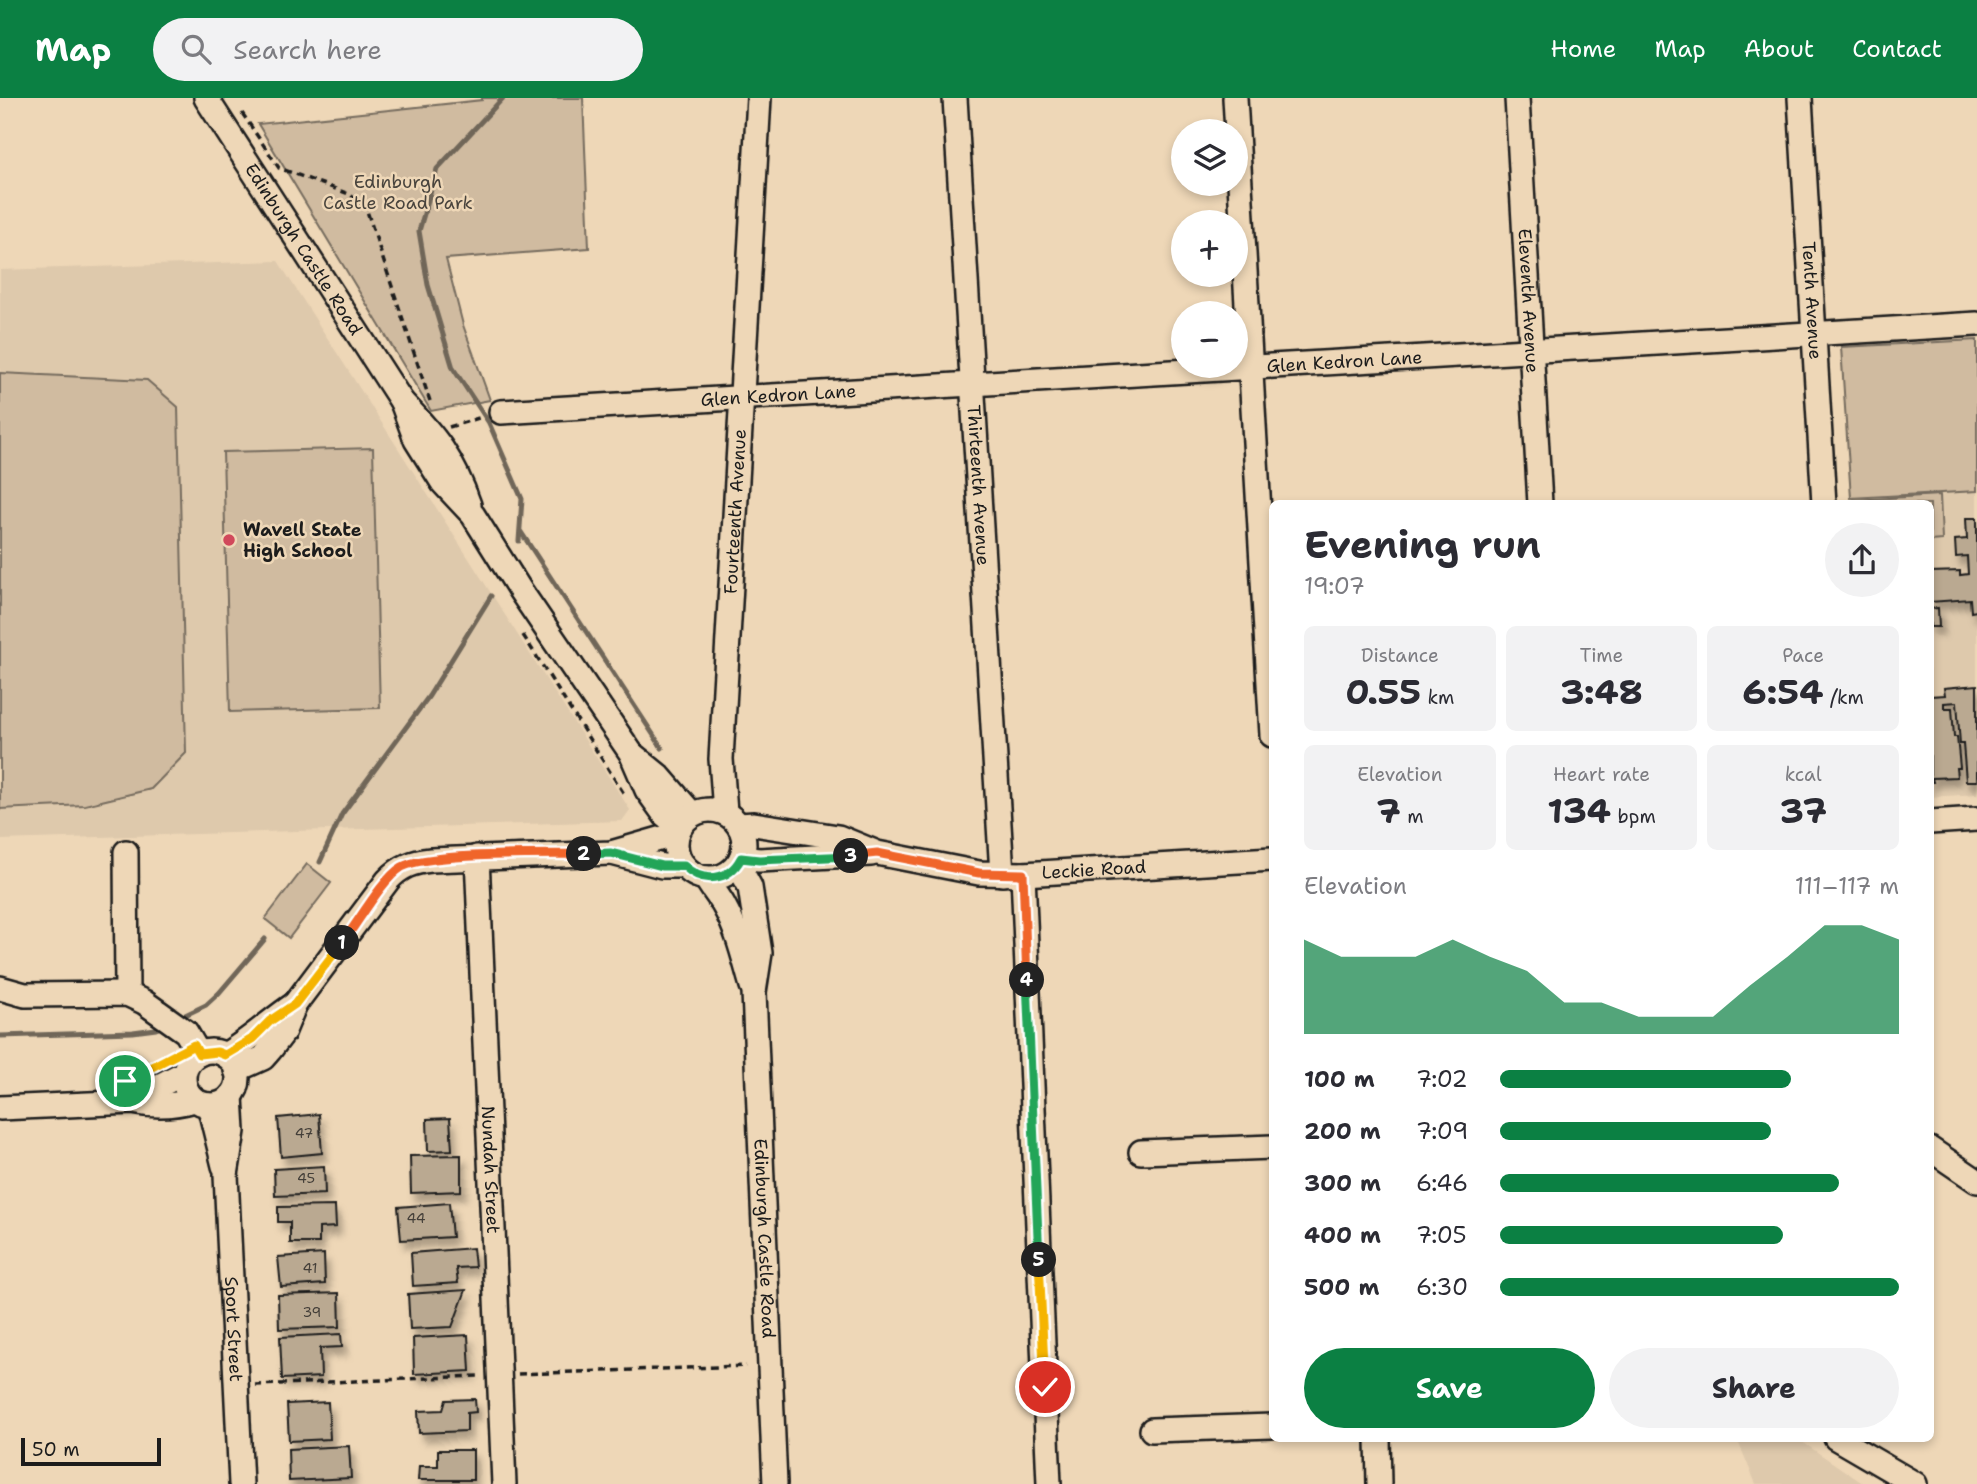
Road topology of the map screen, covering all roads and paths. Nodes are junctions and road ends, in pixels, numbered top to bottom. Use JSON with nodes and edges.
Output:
{"nodes":[{"id":1,"x":206,"y":98,"type":"edge"},
{"id":2,"x":759,"y":98,"type":"edge"},
{"id":3,"x":955,"y":98,"type":"edge"},
{"id":4,"x":1235,"y":98,"type":"edge"},
{"id":5,"x":1517,"y":98,"type":"edge"},
{"id":6,"x":1800,"y":98,"type":"edge"},
{"id":7,"x":239,"y":108,"type":"dead end"},
{"id":8,"x":1977,"y":324,"type":"edge"},
{"id":9,"x":1815,"y":333,"type":"junction"},
{"id":10,"x":1532,"y":350,"type":"junction"},
{"id":11,"x":1251,"y":367,"type":"junction"},
{"id":12,"x":971,"y":383,"type":"junction"},
{"id":13,"x":742,"y":397,"type":"junction"},
{"id":14,"x":430,"y":403,"type":"dead end"},
{"id":15,"x":501,"y":412,"type":"dead end"},
{"id":16,"x":446,"y":427,"type":"dead end"},
{"id":17,"x":450,"y":436,"type":"dead end"},
{"id":18,"x":1540,"y":500,"type":"edge"},
{"id":19,"x":1824,"y":500,"type":"edge"},
{"id":20,"x":519,"y":629,"type":"dead end"},
{"id":21,"x":1269,"y":682,"type":"edge"},
{"id":22,"x":629,"y":802,"type":"dead end"},
{"id":23,"x":1977,"y":819,"type":"edge"},
{"id":24,"x":703,"y":821,"type":"junction"},
{"id":25,"x":1934,"y":821,"type":"edge"},
{"id":26,"x":126,"y":852,"type":"dead end"},
{"id":27,"x":611,"y":853,"type":"junction"},
{"id":28,"x":877,"y":853,"type":"junction"},
{"id":29,"x":477,"y":857,"type":"junction"},
{"id":30,"x":1269,"y":859,"type":"edge"},
{"id":31,"x":740,"y":861,"type":"junction"},
{"id":32,"x":684,"y":866,"type":"junction"},
{"id":33,"x":1012,"y":874,"type":"junction"},
{"id":34,"x":706,"y":878,"type":"junction"},
{"id":35,"x":0,"y":988,"type":"edge"},
{"id":36,"x":754,"y":992,"type":"junction"},
{"id":37,"x":135,"y":998,"type":"junction"},
{"id":38,"x":199,"y":1054,"type":"junction"},
{"id":39,"x":230,"y":1063,"type":"junction"},
{"id":40,"x":184,"y":1073,"type":"junction"},
{"id":41,"x":231,"y":1096,"type":"junction"},
{"id":42,"x":134,"y":1102,"type":"junction"},
{"id":43,"x":202,"y":1102,"type":"junction"},
{"id":44,"x":0,"y":1108,"type":"edge"},
{"id":45,"x":1269,"y":1147,"type":"edge"},
{"id":46,"x":1141,"y":1152,"type":"dead end"},
{"id":47,"x":1934,"y":1152,"type":"edge"},
{"id":48,"x":226,"y":1175,"type":"junction"},
{"id":49,"x":1977,"y":1181,"type":"edge"},
{"id":50,"x":1269,"y":1426,"type":"edge"},
{"id":51,"x":1152,"y":1430,"type":"dead end"},
{"id":52,"x":1378,"y":1442,"type":"edge"},
{"id":53,"x":1843,"y":1442,"type":"edge"},
{"id":54,"x":241,"y":1484,"type":"edge"},
{"id":55,"x":504,"y":1484,"type":"edge"},
{"id":56,"x":775,"y":1484,"type":"edge"},
{"id":57,"x":1049,"y":1484,"type":"edge"},
{"id":58,"x":1379,"y":1484,"type":"edge"},
{"id":59,"x":1915,"y":1484,"type":"edge"}],
"edges":[{"from":1,"to":24,"type":"street","name":"Edinburgh Castle Road"},
{"from":2,"to":13,"type":"street","name":"Fourteenth Avenue"},
{"from":3,"to":12,"type":"street","name":"Thirteenth Avenue"},
{"from":4,"to":11,"type":"street"},
{"from":5,"to":10,"type":"street","name":"Eleventh Avenue"},
{"from":6,"to":9,"type":"street","name":"Tenth Avenue"},
{"from":7,"to":14,"type":"path"},
{"from":8,"to":9,"type":"street","name":"Glen Kedron Lane"},
{"from":9,"to":10,"type":"street","name":"Glen Kedron Lane"},
{"from":9,"to":19,"type":"street","name":"Tenth Avenue"},
{"from":10,"to":11,"type":"street","name":"Glen Kedron Lane"},
{"from":10,"to":18,"type":"street","name":"Eleventh Avenue"},
{"from":11,"to":12,"type":"street","name":"Glen Kedron Lane"},
{"from":11,"to":21,"type":"street"},
{"from":12,"to":13,"type":"street","name":"Glen Kedron Lane"},
{"from":12,"to":33,"type":"street","name":"Thirteenth Avenue"},
{"from":13,"to":15,"type":"street","name":"Glen Kedron Lane"},
{"from":13,"to":24,"type":"street","name":"Fourteenth Avenue"},
{"from":16,"to":17,"type":"path"},
{"from":20,"to":22,"type":"path"},
{"from":23,"to":25,"type":"street"},
{"from":24,"to":27,"type":"street","name":"Leckie Road"},
{"from":24,"to":28,"type":"street","name":"Leckie Road"},
{"from":24,"to":31,"type":"street"},
{"from":24,"to":32,"type":"street"},
{"from":26,"to":37,"type":"street"},
{"from":27,"to":29,"type":"street"},
{"from":27,"to":32,"type":"street"},
{"from":28,"to":31,"type":"street","name":"Leckie Road"},
{"from":28,"to":33,"type":"street","name":"Leckie Road"},
{"from":29,"to":39,"type":"street"},
{"from":29,"to":55,"type":"street","name":"Nundah Street"},
{"from":30,"to":33,"type":"street","name":"Leckie Road"},
{"from":31,"to":34,"type":"street"},
{"from":31,"to":36,"type":"street","name":"Edinburgh Castle Road"},
{"from":32,"to":34,"type":"street"},
{"from":33,"to":57,"type":"street","name":"Thirteenth Avenue"},
{"from":34,"to":36,"type":"street","name":"Edinburgh Castle Road"},
{"from":35,"to":37,"type":"street"},
{"from":36,"to":56,"type":"street","name":"Edinburgh Castle Road"},
{"from":37,"to":38,"type":"street"},
{"from":38,"to":39,"type":"street"},
{"from":38,"to":40,"type":"street"},
{"from":39,"to":41,"type":"street"},
{"from":40,"to":42,"type":"street"},
{"from":40,"to":43,"type":"street"},
{"from":41,"to":43,"type":"street"},
{"from":41,"to":48,"type":"street","name":"Sport Street"},
{"from":42,"to":43,"type":"street"},
{"from":42,"to":44,"type":"street"},
{"from":43,"to":48,"type":"street","name":"Sport Street"},
{"from":45,"to":46,"type":"street"},
{"from":47,"to":49,"type":"street"},
{"from":48,"to":54,"type":"street","name":"Sport Street"},
{"from":50,"to":51,"type":"street"},
{"from":52,"to":58,"type":"street"},
{"from":53,"to":59,"type":"street"}]}
